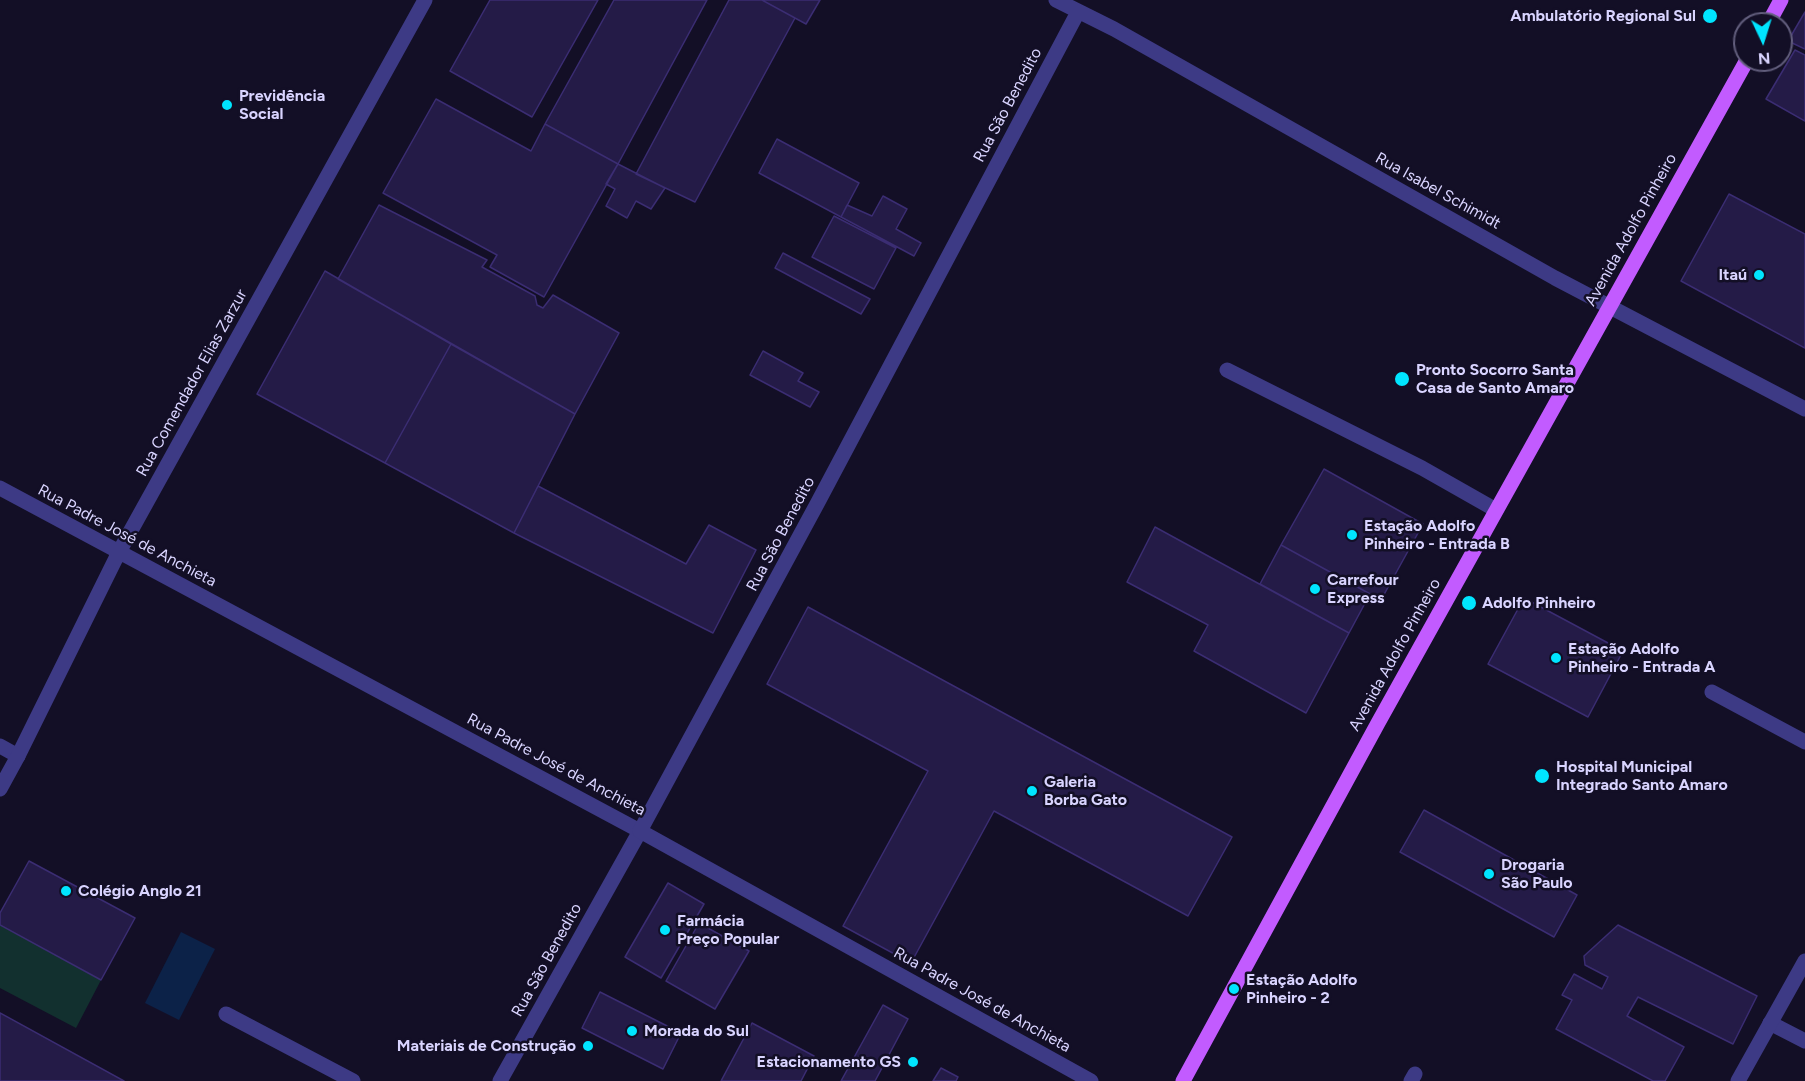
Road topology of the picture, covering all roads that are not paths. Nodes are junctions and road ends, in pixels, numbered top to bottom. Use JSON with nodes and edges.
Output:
{"nodes":[{"id":1,"x":425,"y":0,"type":"edge"},
{"id":2,"x":1056,"y":0,"type":"edge"},
{"id":3,"x":1081,"y":6,"type":"edge"},
{"id":4,"x":1740,"y":72,"type":"edge"},
{"id":5,"x":1609,"y":307,"type":"junction"},
{"id":6,"x":1227,"y":370,"type":"dead end"},
{"id":7,"x":1805,"y":409,"type":"edge"},
{"id":8,"x":0,"y":488,"type":"edge"},
{"id":9,"x":1496,"y":510,"type":"junction"},
{"id":10,"x":119,"y":552,"type":"junction"},
{"id":11,"x":1712,"y":692,"type":"dead end"},
{"id":12,"x":1805,"y":742,"type":"edge"},
{"id":13,"x":0,"y":746,"type":"edge"},
{"id":14,"x":18,"y":756,"type":"junction"},
{"id":15,"x":0,"y":789,"type":"edge"},
{"id":16,"x":640,"y":831,"type":"junction"},
{"id":17,"x":1805,"y":961,"type":"edge"},
{"id":18,"x":226,"y":1014,"type":"dead end"},
{"id":19,"x":1770,"y":1023,"type":"junction"},
{"id":20,"x":1805,"y":1041,"type":"edge"},
{"id":21,"x":353,"y":1081,"type":"edge"},
{"id":22,"x":500,"y":1081,"type":"edge"},
{"id":23,"x":1091,"y":1081,"type":"edge"},
{"id":24,"x":1183,"y":1081,"type":"edge"},
{"id":25,"x":1738,"y":1081,"type":"edge"}],
"edges":[{"from":1,"to":10,"type":"street","name":"Rua Comendador Elias Zarzur"},
{"from":2,"to":3,"type":"street","name":"Rua Isabel Schimidt"},
{"from":3,"to":5,"type":"street","name":"Rua Isabel Schimidt"},
{"from":3,"to":16,"type":"street","name":"Rua São Benedito"},
{"from":4,"to":5,"type":"main road","name":"Avenida Adolfo Pinheiro"},
{"from":5,"to":7,"type":"street","name":"Rua Isabel Schimidt"},
{"from":5,"to":9,"type":"main road","name":"Avenida Adolfo Pinheiro"},
{"from":6,"to":9,"type":"street"},
{"from":8,"to":10,"type":"street","name":"Rua Padre José de Anchieta"},
{"from":9,"to":24,"type":"main road","name":"Avenida Adolfo Pinheiro"},
{"from":10,"to":14,"type":"street","name":"Rua Comendador Elias Zarzur"},
{"from":10,"to":16,"type":"street","name":"Rua Padre José de Anchieta"},
{"from":11,"to":12,"type":"street"},
{"from":13,"to":14,"type":"street"},
{"from":14,"to":15,"type":"street","name":"Rua Comendador Elias Zarzur"},
{"from":16,"to":22,"type":"street","name":"Rua São Benedito"},
{"from":16,"to":23,"type":"street","name":"Rua Padre José de Anchieta"},
{"from":17,"to":19,"type":"street"},
{"from":18,"to":21,"type":"street"},
{"from":19,"to":20,"type":"street"},
{"from":19,"to":25,"type":"street"}]}
